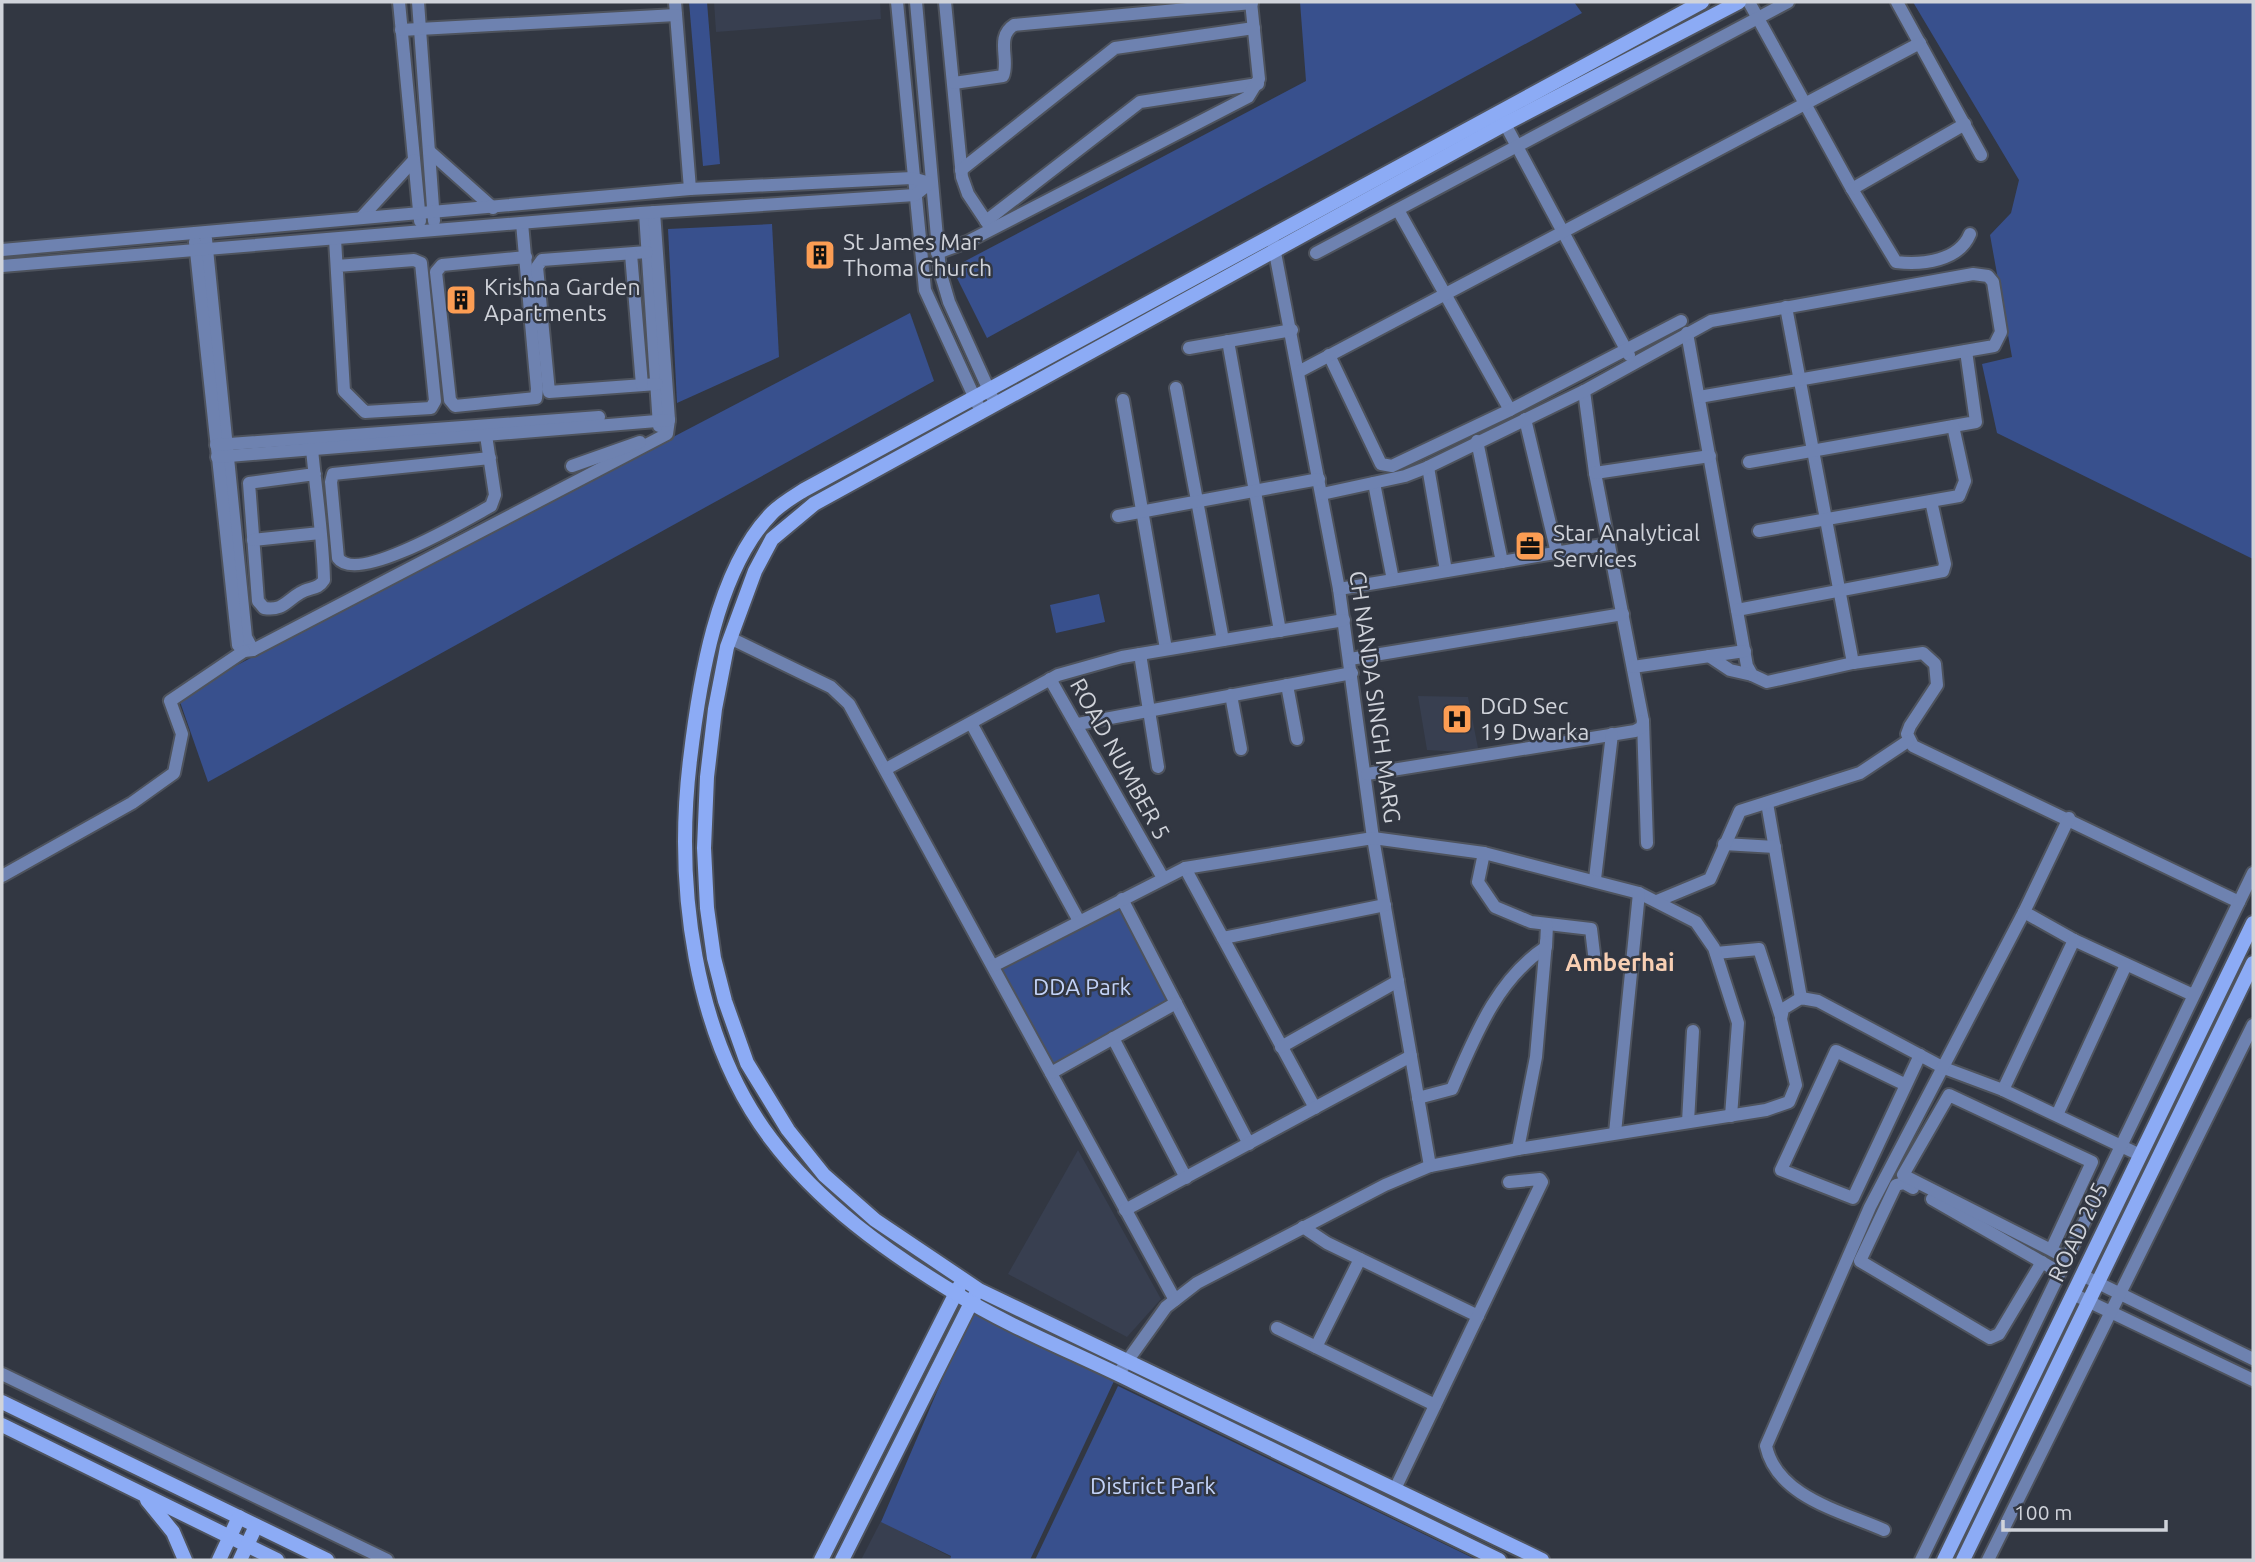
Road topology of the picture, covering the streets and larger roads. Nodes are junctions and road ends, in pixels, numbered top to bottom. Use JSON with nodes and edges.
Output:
{"nodes":[{"id":1,"x":399,"y":2,"type":"edge"},
{"id":2,"x":418,"y":2,"type":"edge"},
{"id":3,"x":675,"y":2,"type":"edge"},
{"id":4,"x":897,"y":2,"type":"edge"},
{"id":5,"x":916,"y":2,"type":"edge"},
{"id":6,"x":945,"y":2,"type":"edge"},
{"id":7,"x":1702,"y":2,"type":"edge"},
{"id":8,"x":1739,"y":2,"type":"edge"},
{"id":9,"x":1749,"y":2,"type":"edge"},
{"id":10,"x":1788,"y":2,"type":"edge"},
{"id":11,"x":1897,"y":2,"type":"edge"},
{"id":12,"x":1252,"y":3,"type":"edge"},
{"id":13,"x":676,"y":15,"type":"junction"},
{"id":14,"x":1758,"y":17,"type":"junction"},
{"id":15,"x":420,"y":28,"type":"junction"},
{"id":16,"x":1254,"y":28,"type":"junction"},
{"id":17,"x":401,"y":30,"type":"junction"},
{"id":18,"x":1920,"y":43,"type":"junction"},
{"id":19,"x":954,"y":83,"type":"junction"},
{"id":20,"x":1258,"y":84,"type":"junction"},
{"id":21,"x":1546,"y":86,"type":"junction"},
{"id":22,"x":1552,"y":100,"type":"junction"},
{"id":23,"x":1805,"y":104,"type":"junction"},
{"id":24,"x":1505,"y":124,"type":"junction"},
{"id":25,"x":1965,"y":124,"type":"junction"},
{"id":26,"x":1517,"y":146,"type":"junction"},
{"id":27,"x":429,"y":150,"type":"junction"},
{"id":28,"x":1981,"y":155,"type":"dead end"},
{"id":29,"x":414,"y":160,"type":"junction"},
{"id":30,"x":961,"y":170,"type":"junction"},
{"id":31,"x":912,"y":178,"type":"junction"},
{"id":32,"x":930,"y":183,"type":"junction"},
{"id":33,"x":690,"y":189,"type":"junction"},
{"id":34,"x":1852,"y":190,"type":"junction"},
{"id":35,"x":915,"y":195,"type":"junction"},
{"id":36,"x":493,"y":208,"type":"junction"},
{"id":37,"x":1398,"y":210,"type":"junction"},
{"id":38,"x":649,"y":213,"type":"junction"},
{"id":39,"x":434,"y":214,"type":"junction"},
{"id":40,"x":419,"y":215,"type":"junction"},
{"id":41,"x":360,"y":218,"type":"junction"},
{"id":42,"x":522,"y":223,"type":"junction"},
{"id":43,"x":988,"y":224,"type":"junction"},
{"id":44,"x":435,"y":231,"type":"junction"},
{"id":45,"x":200,"y":232,"type":"junction"},
{"id":46,"x":421,"y":232,"type":"junction"},
{"id":47,"x":1563,"y":232,"type":"junction"},
{"id":48,"x":1271,"y":234,"type":"junction"},
{"id":49,"x":1970,"y":234,"type":"dead end"},
{"id":50,"x":335,"y":239,"type":"junction"},
{"id":51,"x":201,"y":248,"type":"junction"},
{"id":52,"x":2,"y":250,"type":"edge"},
{"id":53,"x":1276,"y":250,"type":"junction"},
{"id":54,"x":647,"y":252,"type":"junction"},
{"id":55,"x":937,"y":253,"type":"junction"},
{"id":56,"x":1316,"y":253,"type":"dead end"},
{"id":57,"x":631,"y":254,"type":"junction"},
{"id":58,"x":526,"y":257,"type":"junction"},
{"id":59,"x":2,"y":266,"type":"edge"},
{"id":60,"x":337,"y":267,"type":"junction"},
{"id":61,"x":1446,"y":294,"type":"junction"},
{"id":62,"x":1786,"y":307,"type":"junction"},
{"id":63,"x":1681,"y":321,"type":"dead end"},
{"id":64,"x":1292,"y":330,"type":"junction"},
{"id":65,"x":1688,"y":333,"type":"junction"},
{"id":66,"x":1227,"y":341,"type":"junction"},
{"id":67,"x":1189,"y":348,"type":"dead end"},
{"id":68,"x":1625,"y":349,"type":"junction"},
{"id":69,"x":1966,"y":351,"type":"junction"},
{"id":70,"x":1329,"y":355,"type":"junction"},
{"id":71,"x":1633,"y":364,"type":"junction"},
{"id":72,"x":1300,"y":371,"type":"junction"},
{"id":73,"x":1799,"y":378,"type":"junction"},
{"id":74,"x":657,"y":384,"type":"junction"},
{"id":75,"x":642,"y":385,"type":"junction"},
{"id":76,"x":1175,"y":388,"type":"dead end"},
{"id":77,"x":989,"y":389,"type":"junction"},
{"id":78,"x":1584,"y":391,"type":"junction"},
{"id":79,"x":974,"y":397,"type":"junction"},
{"id":80,"x":1699,"y":397,"type":"junction"},
{"id":81,"x":536,"y":398,"type":"junction"},
{"id":82,"x":1123,"y":400,"type":"dead end"},
{"id":83,"x":995,"y":405,"type":"junction"},
{"id":84,"x":1510,"y":410,"type":"junction"},
{"id":85,"x":982,"y":412,"type":"junction"},
{"id":86,"x":662,"y":417,"type":"junction"},
{"id":87,"x":1525,"y":419,"type":"junction"},
{"id":88,"x":538,"y":421,"type":"junction"},
{"id":89,"x":1954,"y":426,"type":"junction"},
{"id":90,"x":486,"y":435,"type":"junction"},
{"id":91,"x":1477,"y":441,"type":"junction"},
{"id":92,"x":312,"y":449,"type":"junction"},
{"id":93,"x":221,"y":450,"type":"junction"},
{"id":94,"x":1812,"y":451,"type":"junction"},
{"id":95,"x":1710,"y":456,"type":"junction"},
{"id":96,"x":490,"y":458,"type":"junction"},
{"id":97,"x":1749,"y":462,"type":"dead end"},
{"id":98,"x":572,"y":466,"type":"dead end"},
{"id":99,"x":1428,"y":467,"type":"junction"},
{"id":100,"x":1595,"y":473,"type":"junction"},
{"id":101,"x":315,"y":474,"type":"junction"},
{"id":102,"x":1319,"y":479,"type":"junction"},
{"id":103,"x":1374,"y":483,"type":"junction"},
{"id":104,"x":1255,"y":491,"type":"junction"},
{"id":105,"x":1322,"y":494,"type":"junction"},
{"id":106,"x":1931,"y":501,"type":"junction"},
{"id":107,"x":1197,"y":502,"type":"junction"},
{"id":108,"x":1142,"y":511,"type":"junction"},
{"id":109,"x":1118,"y":516,"type":"dead end"},
{"id":110,"x":1824,"y":519,"type":"junction"},
{"id":111,"x":1759,"y":531,"type":"dead end"},
{"id":112,"x":320,"y":533,"type":"junction"},
{"id":113,"x":253,"y":540,"type":"junction"},
{"id":114,"x":1609,"y":544,"type":"junction"},
{"id":115,"x":1557,"y":552,"type":"junction"},
{"id":116,"x":1502,"y":562,"type":"junction"},
{"id":117,"x":1447,"y":571,"type":"junction"},
{"id":118,"x":1393,"y":580,"type":"junction"},
{"id":119,"x":1339,"y":589,"type":"junction"},
{"id":120,"x":1837,"y":591,"type":"junction"},
{"id":121,"x":1737,"y":610,"type":"junction"},
{"id":122,"x":1623,"y":614,"type":"junction"},
{"id":123,"x":1344,"y":620,"type":"junction"},
{"id":124,"x":1280,"y":631,"type":"junction"},
{"id":125,"x":730,"y":638,"type":"junction"},
{"id":126,"x":1223,"y":640,"type":"junction"},
{"id":127,"x":1166,"y":649,"type":"junction"},
{"id":128,"x":248,"y":650,"type":"junction"},
{"id":129,"x":1745,"y":651,"type":"junction"},
{"id":130,"x":1140,"y":654,"type":"junction"},
{"id":131,"x":1709,"y":656,"type":"junction"},
{"id":132,"x":1350,"y":659,"type":"junction"},
{"id":133,"x":1853,"y":663,"type":"junction"},
{"id":134,"x":704,"y":667,"type":"junction"},
{"id":135,"x":1633,"y":667,"type":"junction"},
{"id":136,"x":722,"y":670,"type":"junction"},
{"id":137,"x":1352,"y":673,"type":"junction"},
{"id":138,"x":1752,"y":675,"type":"junction"},
{"id":139,"x":1051,"y":679,"type":"junction"},
{"id":140,"x":1287,"y":685,"type":"junction"},
{"id":141,"x":1231,"y":695,"type":"junction"},
{"id":142,"x":1149,"y":711,"type":"junction"},
{"id":143,"x":1643,"y":721,"type":"junction"},
{"id":144,"x":971,"y":723,"type":"junction"},
{"id":145,"x":1078,"y":724,"type":"junction"},
{"id":146,"x":1612,"y":734,"type":"junction"},
{"id":147,"x":1297,"y":739,"type":"dead end"},
{"id":148,"x":1908,"y":741,"type":"junction"},
{"id":149,"x":1241,"y":749,"type":"dead end"},
{"id":150,"x":1158,"y":767,"type":"dead end"},
{"id":151,"x":886,"y":769,"type":"junction"},
{"id":152,"x":1367,"y":774,"type":"junction"},
{"id":153,"x":1767,"y":803,"type":"junction"},
{"id":154,"x":2069,"y":818,"type":"junction"},
{"id":155,"x":1373,"y":838,"type":"junction"},
{"id":156,"x":1647,"y":843,"type":"dead end"},
{"id":157,"x":1724,"y":844,"type":"junction"},
{"id":158,"x":1775,"y":847,"type":"junction"},
{"id":159,"x":1484,"y":853,"type":"junction"},
{"id":160,"x":1185,"y":868,"type":"junction"},
{"id":161,"x":2253,"y":873,"type":"edge"},
{"id":162,"x":2,"y":876,"type":"edge"},
{"id":163,"x":1163,"y":878,"type":"junction"},
{"id":164,"x":1595,"y":880,"type":"junction"},
{"id":165,"x":1639,"y":893,"type":"junction"},
{"id":166,"x":1122,"y":899,"type":"junction"},
{"id":167,"x":1657,"y":901,"type":"junction"},
{"id":168,"x":2239,"y":902,"type":"junction"},
{"id":169,"x":1385,"y":905,"type":"junction"},
{"id":170,"x":2024,"y":912,"type":"junction"},
{"id":171,"x":1079,"y":921,"type":"junction"},
{"id":172,"x":2253,"y":923,"type":"edge"},
{"id":173,"x":1547,"y":925,"type":"junction"},
{"id":174,"x":1223,"y":938,"type":"junction"},
{"id":175,"x":2074,"y":940,"type":"junction"},
{"id":176,"x":1546,"y":942,"type":"junction"},
{"id":177,"x":1716,"y":953,"type":"junction"},
{"id":178,"x":1594,"y":954,"type":"dead end"},
{"id":179,"x":2253,"y":962,"type":"edge"},
{"id":180,"x":2126,"y":965,"type":"junction"},
{"id":181,"x":993,"y":966,"type":"junction"},
{"id":182,"x":1398,"y":981,"type":"junction"},
{"id":183,"x":2193,"y":995,"type":"junction"},
{"id":184,"x":1801,"y":998,"type":"junction"},
{"id":185,"x":1176,"y":1003,"type":"junction"},
{"id":186,"x":1782,"y":1017,"type":"junction"},
{"id":187,"x":2253,"y":1025,"type":"edge"},
{"id":188,"x":1693,"y":1031,"type":"dead end"},
{"id":189,"x":1113,"y":1038,"type":"junction"},
{"id":190,"x":1282,"y":1047,"type":"junction"},
{"id":191,"x":1920,"y":1055,"type":"junction"},
{"id":192,"x":1411,"y":1056,"type":"junction"},
{"id":193,"x":1944,"y":1068,"type":"junction"},
{"id":194,"x":1051,"y":1073,"type":"junction"},
{"id":195,"x":1906,"y":1085,"type":"junction"},
{"id":196,"x":2003,"y":1090,"type":"junction"},
{"id":197,"x":1418,"y":1098,"type":"junction"},
{"id":198,"x":1315,"y":1108,"type":"junction"},
{"id":199,"x":2057,"y":1115,"type":"junction"},
{"id":200,"x":1731,"y":1116,"type":"junction"},
{"id":201,"x":1688,"y":1122,"type":"junction"},
{"id":202,"x":1615,"y":1133,"type":"junction"},
{"id":203,"x":1249,"y":1144,"type":"junction"},
{"id":204,"x":2120,"y":1145,"type":"junction"},
{"id":205,"x":1518,"y":1149,"type":"junction"},
{"id":206,"x":2140,"y":1155,"type":"junction"},
{"id":207,"x":1430,"y":1166,"type":"junction"},
{"id":208,"x":1186,"y":1178,"type":"junction"},
{"id":209,"x":1509,"y":1182,"type":"dead end"},
{"id":210,"x":1125,"y":1210,"type":"junction"},
{"id":211,"x":1303,"y":1227,"type":"junction"},
{"id":212,"x":2051,"y":1250,"type":"junction"},
{"id":213,"x":2066,"y":1258,"type":"junction"},
{"id":214,"x":1360,"y":1259,"type":"junction"},
{"id":215,"x":2042,"y":1262,"type":"junction"},
{"id":216,"x":2059,"y":1272,"type":"junction"},
{"id":217,"x":2082,"y":1275,"type":"junction"},
{"id":218,"x":963,"y":1279,"type":"junction"},
{"id":219,"x":2098,"y":1283,"type":"junction"},
{"id":220,"x":2118,"y":1293,"type":"junction"},
{"id":221,"x":956,"y":1294,"type":"junction"},
{"id":222,"x":2073,"y":1294,"type":"junction"},
{"id":223,"x":975,"y":1296,"type":"junction"},
{"id":224,"x":1175,"y":1300,"type":"junction"},
{"id":225,"x":2088,"y":1301,"type":"junction"},
{"id":226,"x":2109,"y":1310,"type":"junction"},
{"id":227,"x":1478,"y":1315,"type":"junction"},
{"id":228,"x":1277,"y":1328,"type":"dead end"},
{"id":229,"x":1316,"y":1347,"type":"junction"},
{"id":230,"x":2253,"y":1359,"type":"edge"},
{"id":231,"x":1128,"y":1360,"type":"junction"},
{"id":232,"x":2,"y":1374,"type":"edge"},
{"id":233,"x":1118,"y":1374,"type":"junction"},
{"id":234,"x":2253,"y":1380,"type":"edge"},
{"id":235,"x":2,"y":1402,"type":"edge"},
{"id":236,"x":1436,"y":1405,"type":"junction"},
{"id":237,"x":2,"y":1425,"type":"edge"},
{"id":238,"x":1395,"y":1489,"type":"junction"},
{"id":239,"x":143,"y":1495,"type":"junction"},
{"id":240,"x":239,"y":1517,"type":"junction"},
{"id":241,"x":256,"y":1526,"type":"junction"},
{"id":242,"x":1884,"y":1530,"type":"dead end"},
{"id":243,"x":230,"y":1538,"type":"junction"},
{"id":244,"x":247,"y":1546,"type":"junction"},
{"id":245,"x":185,"y":1560,"type":"edge"},
{"id":246,"x":219,"y":1560,"type":"edge"},
{"id":247,"x":240,"y":1560,"type":"edge"},
{"id":248,"x":277,"y":1560,"type":"edge"},
{"id":249,"x":327,"y":1560,"type":"edge"},
{"id":250,"x":387,"y":1560,"type":"edge"},
{"id":251,"x":821,"y":1560,"type":"edge"},
{"id":252,"x":842,"y":1560,"type":"edge"},
{"id":253,"x":1499,"y":1560,"type":"edge"},
{"id":254,"x":1542,"y":1560,"type":"edge"},
{"id":255,"x":1921,"y":1560,"type":"edge"},
{"id":256,"x":1944,"y":1560,"type":"edge"},
{"id":257,"x":1963,"y":1560,"type":"edge"},
{"id":258,"x":1988,"y":1560,"type":"edge"}],
"edges":[{"from":1,"to":17,"type":"street"},
{"from":2,"to":15,"type":"street"},
{"from":3,"to":13,"type":"street"},
{"from":4,"to":31,"type":"street"},
{"from":5,"to":32,"type":"street"},
{"from":6,"to":19,"type":"street"},
{"from":7,"to":21,"type":"street"},
{"from":8,"to":22,"type":"street"},
{"from":9,"to":14,"type":"street"},
{"from":10,"to":14,"type":"street"},
{"from":11,"to":18,"type":"street"},
{"from":12,"to":16,"type":"street"},
{"from":12,"to":19,"type":"street"},
{"from":13,"to":15,"type":"street"},
{"from":13,"to":33,"type":"street"},
{"from":14,"to":23,"type":"street"},
{"from":14,"to":26,"type":"street"},
{"from":15,"to":17,"type":"street"},
{"from":15,"to":27,"type":"street"},
{"from":16,"to":20,"type":"street"},
{"from":16,"to":30,"type":"street"},
{"from":17,"to":29,"type":"street"},
{"from":18,"to":23,"type":"street"},
{"from":18,"to":25,"type":"street"},
{"from":19,"to":30,"type":"street"},
{"from":20,"to":43,"type":"street"},
{"from":20,"to":43,"type":"street"},
{"from":21,"to":22,"type":"street"},
{"from":21,"to":48,"type":"street"},
{"from":22,"to":24,"type":"street"},
{"from":23,"to":34,"type":"street"},
{"from":23,"to":47,"type":"street"},
{"from":24,"to":26,"type":"street"},
{"from":24,"to":53,"type":"street"},
{"from":25,"to":28,"type":"street"},
{"from":25,"to":34,"type":"street"},
{"from":26,"to":37,"type":"street"},
{"from":26,"to":47,"type":"street"},
{"from":27,"to":36,"type":"street"},
{"from":27,"to":39,"type":"street"},
{"from":29,"to":40,"type":"street"},
{"from":29,"to":41,"type":"street"},
{"from":30,"to":43,"type":"street"},
{"from":31,"to":32,"type":"street"},
{"from":31,"to":33,"type":"street"},
{"from":31,"to":35,"type":"street"},
{"from":32,"to":35,"type":"street"},
{"from":32,"to":55,"type":"street"},
{"from":33,"to":36,"type":"street"},
{"from":34,"to":49,"type":"street"},
{"from":35,"to":38,"type":"street"},
{"from":35,"to":79,"type":"street"},
{"from":36,"to":39,"type":"street"},
{"from":37,"to":56,"type":"street"},
{"from":37,"to":61,"type":"street"},
{"from":38,"to":42,"type":"street"},
{"from":38,"to":54,"type":"street"},
{"from":38,"to":86,"type":"street"},
{"from":39,"to":40,"type":"street"},
{"from":39,"to":44,"type":"street"},
{"from":40,"to":41,"type":"street"},
{"from":40,"to":46,"type":"street"},
{"from":41,"to":45,"type":"street"},
{"from":42,"to":44,"type":"street"},
{"from":42,"to":58,"type":"street"},
{"from":43,"to":55,"type":"street"},
{"from":44,"to":46,"type":"street"},
{"from":45,"to":51,"type":"street"},
{"from":45,"to":52,"type":"street"},
{"from":46,"to":50,"type":"street"},
{"from":47,"to":61,"type":"street"},
{"from":47,"to":68,"type":"street"},
{"from":48,"to":53,"type":"street","name":"CH NANDA SINGH MARG"},
{"from":48,"to":77,"type":"street"},
{"from":50,"to":51,"type":"street"},
{"from":50,"to":60,"type":"street"},
{"from":51,"to":59,"type":"street"},
{"from":51,"to":93,"type":"street"},
{"from":53,"to":64,"type":"street","name":"CH NANDA SINGH MARG"},
{"from":53,"to":83,"type":"street"},
{"from":54,"to":57,"type":"street"},
{"from":54,"to":74,"type":"street"},
{"from":55,"to":77,"type":"street"},
{"from":57,"to":75,"type":"street"},
{"from":57,"to":75,"type":"street"},
{"from":58,"to":81,"type":"street"},
{"from":58,"to":81,"type":"street"},
{"from":60,"to":60,"type":"street"},
{"from":61,"to":70,"type":"street"},
{"from":61,"to":84,"type":"street"},
{"from":62,"to":65,"type":"street"},
{"from":62,"to":69,"type":"street"},
{"from":62,"to":73,"type":"street"},
{"from":63,"to":68,"type":"street"},
{"from":64,"to":66,"type":"street"},
{"from":64,"to":72,"type":"street","name":"CH NANDA SINGH MARG"},
{"from":65,"to":71,"type":"street"},
{"from":65,"to":80,"type":"street"},
{"from":66,"to":67,"type":"street"},
{"from":66,"to":104,"type":"street"},
{"from":68,"to":71,"type":"street"},
{"from":68,"to":84,"type":"street"},
{"from":69,"to":73,"type":"street"},
{"from":69,"to":89,"type":"street"},
{"from":70,"to":72,"type":"street"},
{"from":70,"to":84,"type":"street"},
{"from":71,"to":78,"type":"street"},
{"from":72,"to":102,"type":"street","name":"CH NANDA SINGH MARG"},
{"from":73,"to":80,"type":"street"},
{"from":73,"to":94,"type":"street"},
{"from":74,"to":75,"type":"street"},
{"from":74,"to":86,"type":"street"},
{"from":76,"to":107,"type":"street"},
{"from":77,"to":79,"type":"street"},
{"from":77,"to":83,"type":"street"},
{"from":78,"to":87,"type":"street"},
{"from":78,"to":100,"type":"street"},
{"from":79,"to":85,"type":"street"},
{"from":79,"to":134,"type":"street"},
{"from":80,"to":95,"type":"street"},
{"from":81,"to":88,"type":"street"},
{"from":82,"to":108,"type":"street"},
{"from":83,"to":85,"type":"street"},
{"from":85,"to":125,"type":"street"},
{"from":86,"to":88,"type":"street"},
{"from":86,"to":90,"type":"street"},
{"from":86,"to":98,"type":"street"},
{"from":86,"to":128,"type":"street"},
{"from":87,"to":91,"type":"street"},
{"from":87,"to":115,"type":"street"},
{"from":88,"to":93,"type":"street"},
{"from":89,"to":94,"type":"street"},
{"from":89,"to":106,"type":"street"},
{"from":90,"to":92,"type":"street"},
{"from":90,"to":96,"type":"street"},
{"from":91,"to":99,"type":"street"},
{"from":91,"to":116,"type":"street"},
{"from":92,"to":93,"type":"street"},
{"from":92,"to":101,"type":"street"},
{"from":93,"to":128,"type":"street"},
{"from":94,"to":97,"type":"street"},
{"from":94,"to":110,"type":"street"},
{"from":95,"to":100,"type":"street"},
{"from":95,"to":121,"type":"street"},
{"from":96,"to":96,"type":"street"},
{"from":99,"to":103,"type":"street"},
{"from":99,"to":117,"type":"street"},
{"from":100,"to":114,"type":"street"},
{"from":101,"to":112,"type":"street"},
{"from":101,"to":113,"type":"street"},
{"from":102,"to":104,"type":"street"},
{"from":102,"to":105,"type":"street","name":"CH NANDA SINGH MARG"},
{"from":103,"to":105,"type":"street"},
{"from":103,"to":118,"type":"street"},
{"from":104,"to":107,"type":"street"},
{"from":104,"to":124,"type":"street"},
{"from":105,"to":119,"type":"street","name":"CH NANDA SINGH MARG"},
{"from":106,"to":110,"type":"street"},
{"from":106,"to":120,"type":"street"},
{"from":107,"to":108,"type":"street"},
{"from":107,"to":126,"type":"street"},
{"from":108,"to":109,"type":"street"},
{"from":108,"to":127,"type":"street"},
{"from":110,"to":111,"type":"street"},
{"from":110,"to":120,"type":"street"},
{"from":112,"to":113,"type":"street"},
{"from":112,"to":113,"type":"street"},
{"from":114,"to":115,"type":"street"},
{"from":114,"to":122,"type":"street"},
{"from":115,"to":116,"type":"street"},
{"from":116,"to":117,"type":"street"},
{"from":117,"to":118,"type":"street"},
{"from":118,"to":119,"type":"street"},
{"from":119,"to":123,"type":"street","name":"CH NANDA SINGH MARG"},
{"from":120,"to":121,"type":"street"},
{"from":120,"to":133,"type":"street"},
{"from":121,"to":129,"type":"street"},
{"from":122,"to":132,"type":"street"},
{"from":122,"to":135,"type":"street"},
{"from":123,"to":124,"type":"street"},
{"from":123,"to":132,"type":"street","name":"CH NANDA SINGH MARG"},
{"from":124,"to":126,"type":"street"},
{"from":125,"to":136,"type":"street"},
{"from":125,"to":151,"type":"street"},
{"from":126,"to":127,"type":"street"},
{"from":127,"to":130,"type":"street"},
{"from":128,"to":162,"type":"street"},
{"from":129,"to":131,"type":"street"},
{"from":129,"to":138,"type":"street"},
{"from":130,"to":139,"type":"street"},
{"from":130,"to":142,"type":"street"},
{"from":131,"to":135,"type":"street"},
{"from":131,"to":138,"type":"street"},
{"from":132,"to":137,"type":"street","name":"CH NANDA SINGH MARG"},
{"from":133,"to":138,"type":"street"},
{"from":133,"to":148,"type":"street"},
{"from":134,"to":136,"type":"street"},
{"from":134,"to":221,"type":"street"},
{"from":135,"to":143,"type":"street"},
{"from":136,"to":218,"type":"street"},
{"from":137,"to":140,"type":"street"},
{"from":137,"to":152,"type":"street","name":"CH NANDA SINGH MARG"},
{"from":139,"to":144,"type":"street","name":"ROAD NUMBER 5"},
{"from":139,"to":145,"type":"street","name":"ROAD NUMBER 5"},
{"from":140,"to":141,"type":"street"},
{"from":140,"to":147,"type":"street"},
{"from":141,"to":142,"type":"street"},
{"from":141,"to":149,"type":"street"},
{"from":142,"to":145,"type":"street"},
{"from":142,"to":150,"type":"street"},
{"from":143,"to":146,"type":"street"},
{"from":143,"to":156,"type":"street"},
{"from":144,"to":151,"type":"street","name":"ROAD NUMBER 5"},
{"from":144,"to":171,"type":"street"},
{"from":145,"to":163,"type":"street","name":"ROAD NUMBER 5"},
{"from":146,"to":152,"type":"street"},
{"from":146,"to":164,"type":"street"},
{"from":148,"to":153,"type":"street"},
{"from":148,"to":154,"type":"street"},
{"from":151,"to":181,"type":"street"},
{"from":152,"to":155,"type":"street","name":"CH NANDA SINGH MARG"},
{"from":153,"to":157,"type":"street"},
{"from":153,"to":158,"type":"street"},
{"from":154,"to":168,"type":"street"},
{"from":154,"to":170,"type":"street"},
{"from":155,"to":159,"type":"street"},
{"from":155,"to":160,"type":"street"},
{"from":155,"to":169,"type":"street","name":"CH NANDA SINGH MARG"},
{"from":157,"to":158,"type":"street"},
{"from":157,"to":167,"type":"street"},
{"from":158,"to":184,"type":"street"},
{"from":159,"to":164,"type":"street"},
{"from":159,"to":173,"type":"street"},
{"from":160,"to":163,"type":"street"},
{"from":160,"to":174,"type":"street"},
{"from":161,"to":168,"type":"street"},
{"from":163,"to":166,"type":"street"},
{"from":164,"to":165,"type":"street"},
{"from":165,"to":167,"type":"street"},
{"from":165,"to":202,"type":"street"},
{"from":166,"to":171,"type":"street"},
{"from":166,"to":185,"type":"street"},
{"from":167,"to":177,"type":"street"},
{"from":168,"to":183,"type":"street"},
{"from":169,"to":174,"type":"street"},
{"from":169,"to":182,"type":"street","name":"CH NANDA SINGH MARG"},
{"from":170,"to":175,"type":"street"},
{"from":170,"to":193,"type":"street"},
{"from":171,"to":181,"type":"street"},
{"from":172,"to":206,"type":"street","name":"ROAD 205"},
{"from":173,"to":176,"type":"street"},
{"from":173,"to":178,"type":"street"},
{"from":174,"to":190,"type":"street"},
{"from":175,"to":180,"type":"street"},
{"from":175,"to":196,"type":"street"},
{"from":176,"to":197,"type":"street"},
{"from":176,"to":205,"type":"street"},
{"from":177,"to":186,"type":"street"},
{"from":177,"to":200,"type":"street"},
{"from":179,"to":219,"type":"street","name":"ROAD 205"},
{"from":180,"to":183,"type":"street"},
{"from":180,"to":199,"type":"street"},
{"from":181,"to":194,"type":"street"},
{"from":182,"to":190,"type":"street"},
{"from":182,"to":192,"type":"street","name":"CH NANDA SINGH MARG"},
{"from":183,"to":204,"type":"street"},
{"from":184,"to":186,"type":"street"},
{"from":184,"to":191,"type":"street"},
{"from":185,"to":189,"type":"street"},
{"from":185,"to":203,"type":"street"},
{"from":186,"to":200,"type":"street"},
{"from":187,"to":220,"type":"street"},
{"from":188,"to":201,"type":"street"},
{"from":189,"to":194,"type":"street"},
{"from":189,"to":208,"type":"street"},
{"from":190,"to":198,"type":"street"},
{"from":191,"to":193,"type":"street"},
{"from":191,"to":195,"type":"street"},
{"from":192,"to":197,"type":"street","name":"CH NANDA SINGH MARG"},
{"from":192,"to":198,"type":"street"},
{"from":193,"to":196,"type":"street"},
{"from":193,"to":242,"type":"street"},
{"from":194,"to":210,"type":"street"},
{"from":195,"to":195,"type":"street"},
{"from":196,"to":199,"type":"street"},
{"from":197,"to":207,"type":"street","name":"CH NANDA SINGH MARG"},
{"from":198,"to":203,"type":"street"},
{"from":199,"to":204,"type":"street"},
{"from":200,"to":201,"type":"street"},
{"from":201,"to":202,"type":"street"},
{"from":202,"to":205,"type":"street"},
{"from":203,"to":208,"type":"street"},
{"from":204,"to":206,"type":"street"},
{"from":204,"to":213,"type":"street"},
{"from":205,"to":207,"type":"street"},
{"from":206,"to":217,"type":"street","name":"ROAD 205"},
{"from":207,"to":211,"type":"street"},
{"from":208,"to":210,"type":"street"},
{"from":209,"to":227,"type":"street"},
{"from":210,"to":224,"type":"street"},
{"from":211,"to":214,"type":"street"},
{"from":211,"to":224,"type":"street"},
{"from":212,"to":212,"type":"street"},
{"from":212,"to":213,"type":"street"},
{"from":213,"to":216,"type":"street"},
{"from":214,"to":227,"type":"street"},
{"from":214,"to":229,"type":"street"},
{"from":215,"to":215,"type":"street"},
{"from":215,"to":216,"type":"street"},
{"from":216,"to":255,"type":"street"},
{"from":217,"to":219,"type":"street"},
{"from":217,"to":222,"type":"street","name":"ROAD 205"},
{"from":218,"to":221,"type":"street"},
{"from":218,"to":223,"type":"street"},
{"from":219,"to":220,"type":"street"},
{"from":219,"to":225,"type":"street","name":"ROAD 205"},
{"from":220,"to":226,"type":"street"},
{"from":220,"to":230,"type":"street"},
{"from":221,"to":223,"type":"street"},
{"from":221,"to":251,"type":"street"},
{"from":222,"to":225,"type":"street"},
{"from":222,"to":256,"type":"street","name":"ROAD 205"},
{"from":223,"to":231,"type":"street"},
{"from":223,"to":233,"type":"street"},
{"from":223,"to":252,"type":"street"},
{"from":224,"to":231,"type":"street"},
{"from":225,"to":226,"type":"street"},
{"from":225,"to":257,"type":"street","name":"ROAD 205"},
{"from":226,"to":234,"type":"street"},
{"from":226,"to":258,"type":"street"},
{"from":227,"to":236,"type":"street"},
{"from":228,"to":229,"type":"street"},
{"from":229,"to":236,"type":"street"},
{"from":231,"to":233,"type":"street"},
{"from":231,"to":238,"type":"street"},
{"from":232,"to":250,"type":"street"},
{"from":233,"to":253,"type":"street"},
{"from":235,"to":240,"type":"street"},
{"from":236,"to":238,"type":"street"},
{"from":237,"to":239,"type":"street"},
{"from":238,"to":254,"type":"street"},
{"from":239,"to":243,"type":"street"},
{"from":239,"to":245,"type":"street"},
{"from":240,"to":241,"type":"street"},
{"from":240,"to":243,"type":"street"},
{"from":241,"to":244,"type":"street"},
{"from":241,"to":249,"type":"street"},
{"from":243,"to":244,"type":"street"},
{"from":243,"to":246,"type":"street"},
{"from":244,"to":247,"type":"street"},
{"from":244,"to":248,"type":"street"}]}
